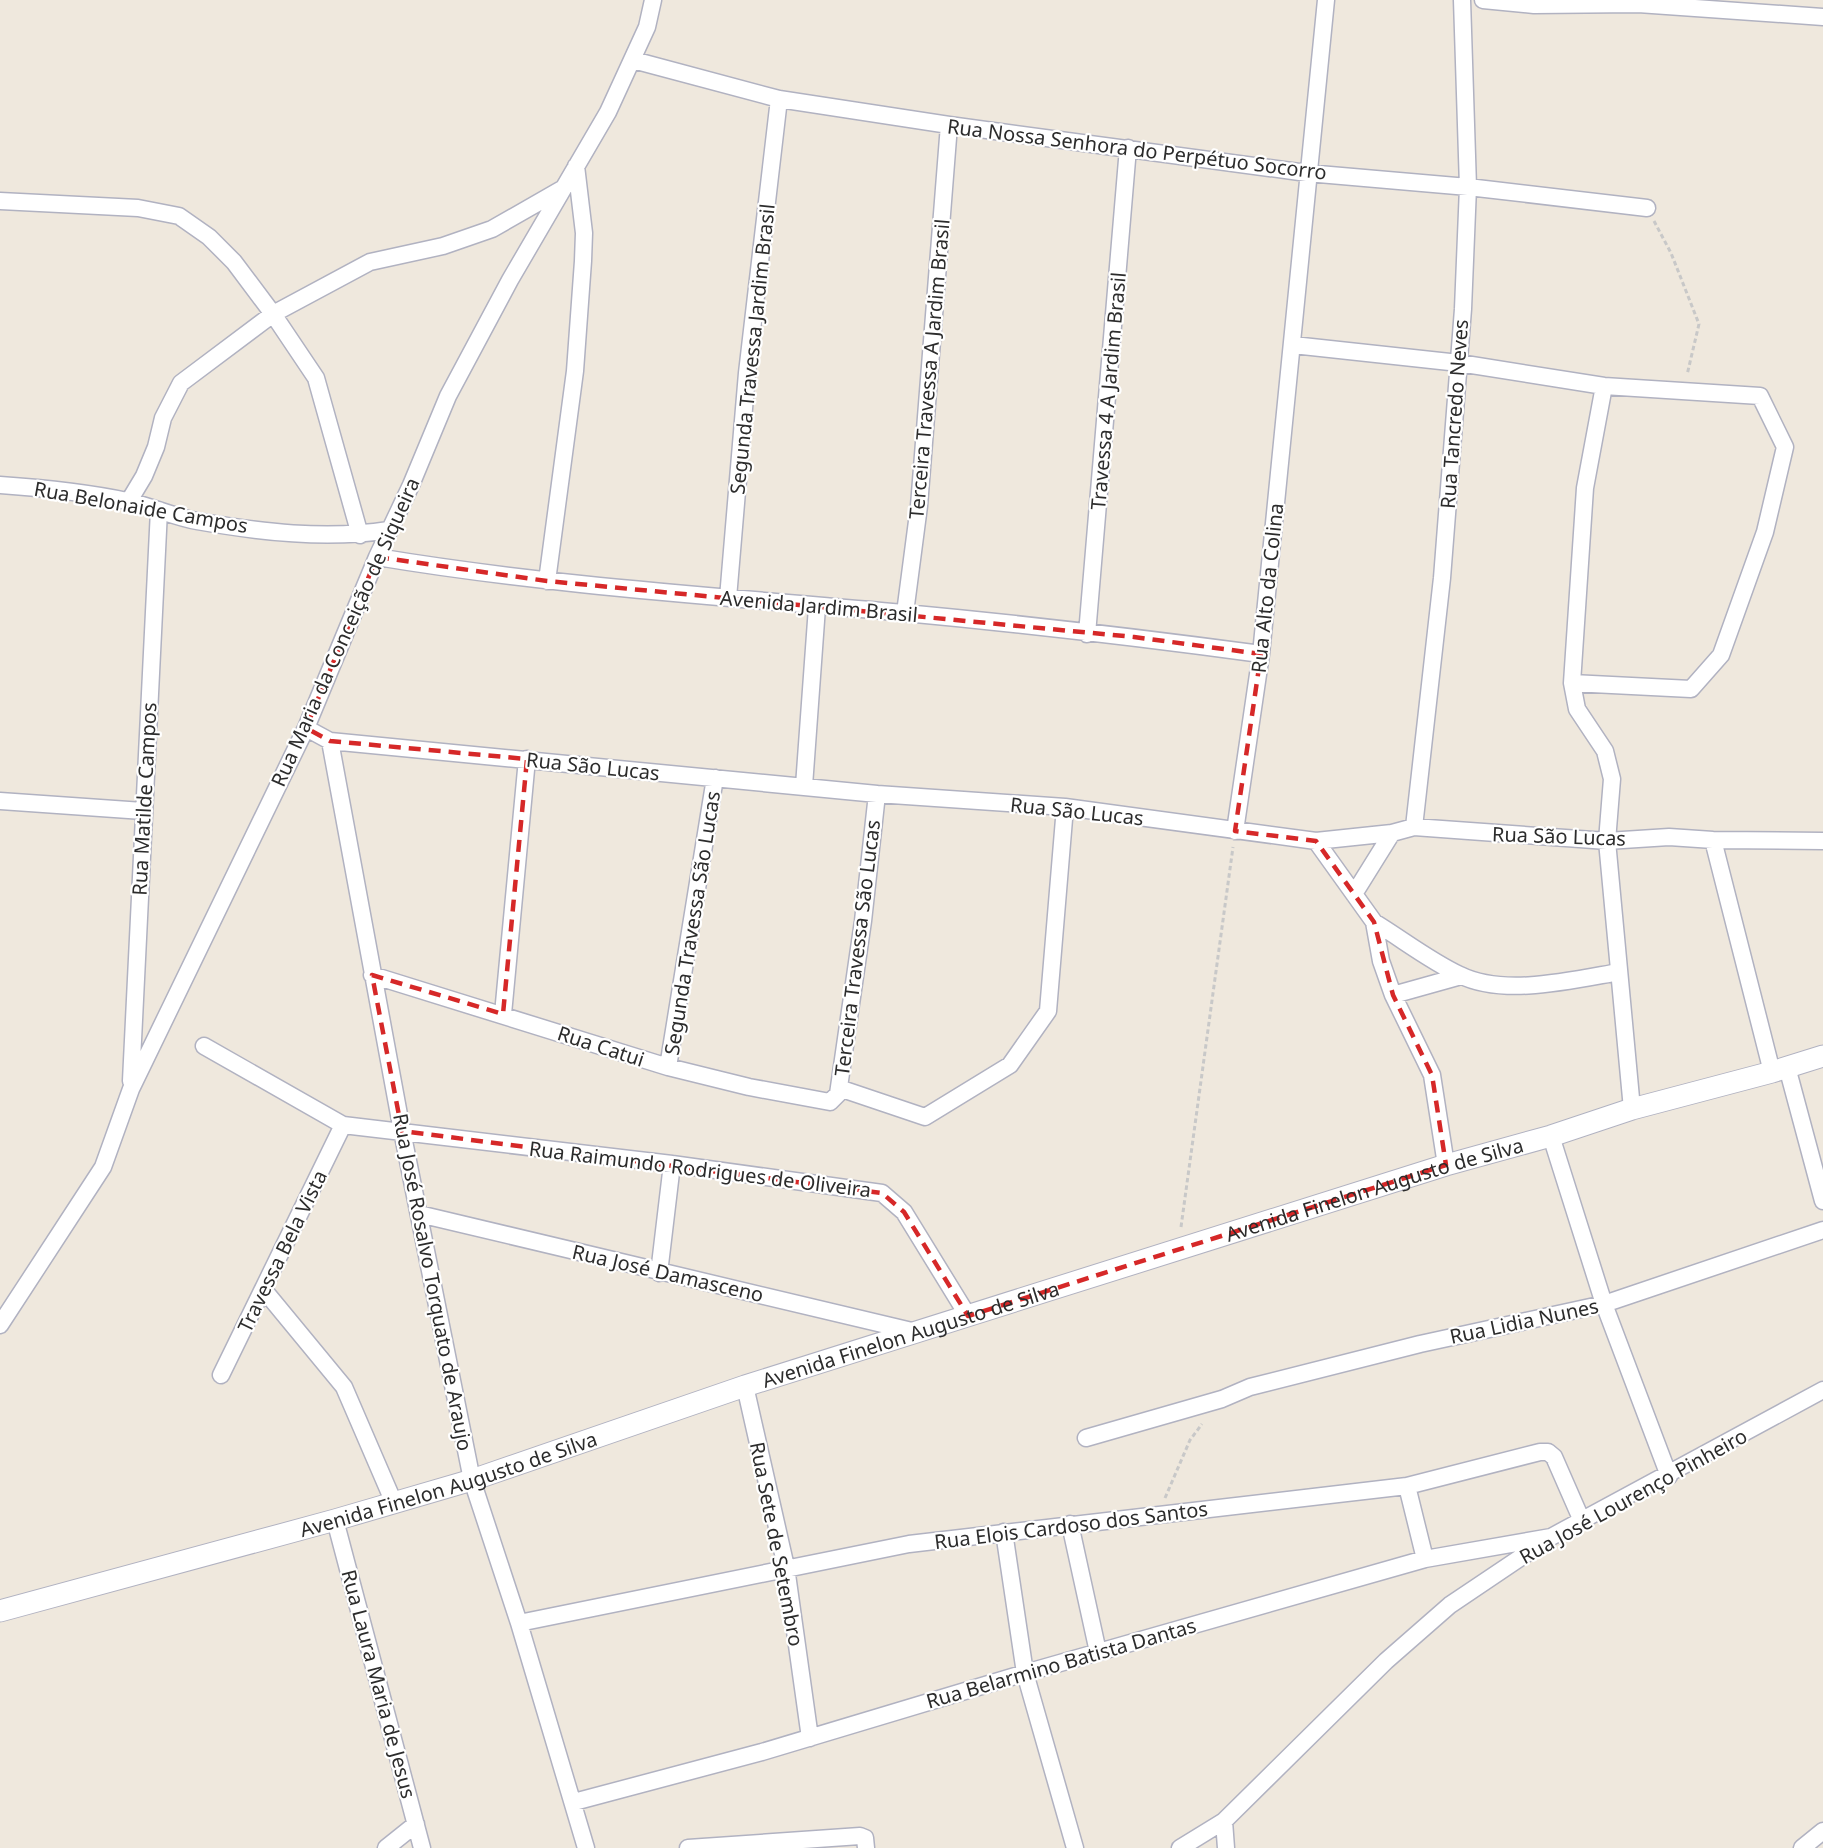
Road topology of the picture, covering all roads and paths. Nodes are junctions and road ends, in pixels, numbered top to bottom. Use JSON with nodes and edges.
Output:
{"nodes":[{"id":1,"x":654,"y":0,"type":"edge"},
{"id":2,"x":1326,"y":0,"type":"edge"},
{"id":3,"x":1462,"y":0,"type":"edge"},
{"id":4,"x":1483,"y":0,"type":"edge"},
{"id":5,"x":1534,"y":2,"type":"edge"},
{"id":6,"x":1798,"y":7,"type":"edge"},
{"id":7,"x":1823,"y":17,"type":"edge"},
{"id":8,"x":633,"y":60,"type":"junction"},
{"id":9,"x":779,"y":99,"type":"junction"},
{"id":10,"x":949,"y":125,"type":"junction"},
{"id":11,"x":1128,"y":148,"type":"junction"},
{"id":12,"x":576,"y":166,"type":"junction"},
{"id":13,"x":1307,"y":172,"type":"junction"},
{"id":14,"x":1468,"y":187,"type":"junction"},
{"id":15,"x":562,"y":189,"type":"junction"},
{"id":16,"x":0,"y":201,"type":"edge"},
{"id":17,"x":1647,"y":208,"type":"joint"},
{"id":18,"x":273,"y":314,"type":"junction"},
{"id":19,"x":1293,"y":345,"type":"junction"},
{"id":20,"x":1459,"y":363,"type":"junction"},
{"id":21,"x":1604,"y":386,"type":"junction"},
{"id":22,"x":1684,"y":391,"type":"junction"},
{"id":23,"x":0,"y":485,"type":"edge"},
{"id":24,"x":129,"y":501,"type":"junction"},
{"id":25,"x":159,"y":510,"type":"junction"},
{"id":26,"x":389,"y":530,"type":"junction"},
{"id":27,"x":360,"y":535,"type":"junction"},
{"id":28,"x":377,"y":557,"type":"junction"},
{"id":29,"x":547,"y":581,"type":"junction"},
{"id":30,"x":728,"y":598,"type":"junction"},
{"id":31,"x":817,"y":607,"type":"junction"},
{"id":32,"x":905,"y":613,"type":"junction"},
{"id":33,"x":1088,"y":634,"type":"junction"},
{"id":34,"x":1261,"y":654,"type":"junction"},
{"id":35,"x":1572,"y":683,"type":"junction"},
{"id":36,"x":306,"y":728,"type":"junction"},
{"id":37,"x":330,"y":741,"type":"junction"},
{"id":38,"x":527,"y":759,"type":"junction"},
{"id":39,"x":715,"y":778,"type":"junction"},
{"id":40,"x":804,"y":786,"type":"junction"},
{"id":41,"x":877,"y":794,"type":"junction"},
{"id":42,"x":0,"y":801,"type":"edge"},
{"id":43,"x":1065,"y":807,"type":"junction"},
{"id":44,"x":143,"y":811,"type":"junction"},
{"id":45,"x":1414,"y":827,"type":"junction"},
{"id":46,"x":1235,"y":831,"type":"junction"},
{"id":47,"x":1392,"y":833,"type":"junction"},
{"id":48,"x":1713,"y":840,"type":"junction"},
{"id":49,"x":1823,"y":840,"type":"edge"},
{"id":50,"x":1316,"y":841,"type":"junction"},
{"id":51,"x":1607,"y":841,"type":"junction"},
{"id":52,"x":1354,"y":894,"type":"junction"},
{"id":53,"x":1374,"y":921,"type":"junction"},
{"id":54,"x":1619,"y":972,"type":"junction"},
{"id":55,"x":372,"y":975,"type":"junction"},
{"id":56,"x":1461,"y":976,"type":"junction"},
{"id":57,"x":1393,"y":995,"type":"junction"},
{"id":58,"x":503,"y":1014,"type":"junction"},
{"id":59,"x":204,"y":1046,"type":"dead end"},
{"id":60,"x":1823,"y":1056,"type":"edge"},
{"id":61,"x":668,"y":1067,"type":"junction"},
{"id":62,"x":1779,"y":1070,"type":"junction"},
{"id":63,"x":131,"y":1089,"type":"junction"},
{"id":64,"x":836,"y":1094,"type":"junction"},
{"id":65,"x":1632,"y":1109,"type":"junction"},
{"id":66,"x":342,"y":1125,"type":"junction"},
{"id":67,"x":402,"y":1131,"type":"junction"},
{"id":68,"x":1551,"y":1136,"type":"junction"},
{"id":69,"x":672,"y":1164,"type":"junction"},
{"id":70,"x":1446,"y":1165,"type":"junction"},
{"id":71,"x":1823,"y":1201,"type":"edge"},
{"id":72,"x":419,"y":1214,"type":"junction"},
{"id":73,"x":1823,"y":1230,"type":"edge"},
{"id":74,"x":1178,"y":1252,"type":"junction"},
{"id":75,"x":659,"y":1273,"type":"junction"},
{"id":76,"x":264,"y":1290,"type":"junction"},
{"id":77,"x":1604,"y":1304,"type":"junction"},
{"id":78,"x":968,"y":1316,"type":"junction"},
{"id":79,"x":0,"y":1325,"type":"edge"},
{"id":80,"x":916,"y":1332,"type":"junction"},
{"id":81,"x":222,"y":1375,"type":"dead end"},
{"id":82,"x":745,"y":1386,"type":"junction"},
{"id":83,"x":1823,"y":1390,"type":"edge"},
{"id":84,"x":1222,"y":1400,"type":"junction"},
{"id":85,"x":1086,"y":1438,"type":"dead end"},
{"id":86,"x":1669,"y":1476,"type":"junction"},
{"id":87,"x":472,"y":1480,"type":"junction"},
{"id":88,"x":1407,"y":1486,"type":"junction"},
{"id":89,"x":394,"y":1503,"type":"junction"},
{"id":90,"x":1158,"y":1514,"type":"junction"},
{"id":91,"x":335,"y":1520,"type":"junction"},
{"id":92,"x":1582,"y":1521,"type":"junction"},
{"id":93,"x":1070,"y":1524,"type":"junction"},
{"id":94,"x":1004,"y":1532,"type":"junction"},
{"id":95,"x":1551,"y":1537,"type":"junction"},
{"id":96,"x":1425,"y":1559,"type":"junction"},
{"id":97,"x":786,"y":1567,"type":"junction"},
{"id":98,"x":0,"y":1611,"type":"edge"},
{"id":99,"x":519,"y":1623,"type":"junction"},
{"id":100,"x":1098,"y":1652,"type":"junction"},
{"id":101,"x":1025,"y":1673,"type":"junction"},
{"id":102,"x":810,"y":1738,"type":"junction"},
{"id":103,"x":574,"y":1803,"type":"junction"},
{"id":104,"x":1224,"y":1821,"type":"junction"},
{"id":105,"x":416,"y":1824,"type":"junction"},
{"id":106,"x":1823,"y":1832,"type":"edge"},
{"id":107,"x":386,"y":1848,"type":"edge"},
{"id":108,"x":422,"y":1848,"type":"edge"},
{"id":109,"x":586,"y":1848,"type":"edge"},
{"id":110,"x":688,"y":1848,"type":"edge"},
{"id":111,"x":866,"y":1848,"type":"edge"},
{"id":112,"x":1075,"y":1848,"type":"edge"},
{"id":113,"x":1180,"y":1848,"type":"edge"},
{"id":114,"x":1226,"y":1848,"type":"edge"},
{"id":115,"x":1802,"y":1848,"type":"edge"}],
"edges":[{"from":1,"to":8,"type":"street","name":"Rua Maria da Conceição de Siqueira"},
{"from":2,"to":13,"type":"street","name":"Rua Alto da Colina"},
{"from":3,"to":14,"type":"street","name":"Rua Tancredo Neves"},
{"from":4,"to":5,"type":"street"},
{"from":5,"to":6,"type":"street"},
{"from":6,"to":7,"type":"street"},
{"from":8,"to":9,"type":"street","name":"Rua Nossa Senhora do Perpétuo Socorro"},
{"from":8,"to":12,"type":"street","name":"Rua Maria da Conceição de Siqueira"},
{"from":9,"to":10,"type":"street","name":"Rua Nossa Senhora do Perpétuo Socorro"},
{"from":9,"to":30,"type":"street","name":"Segunda Travessa Jardim Brasil"},
{"from":10,"to":11,"type":"street","name":"Rua Nossa Senhora do Perpétuo Socorro"},
{"from":10,"to":32,"type":"street","name":"Terceira Travessa A Jardim Brasil"},
{"from":11,"to":13,"type":"street","name":"Rua Nossa Senhora do Perpétuo Socorro"},
{"from":11,"to":33,"type":"street","name":"Travessa 4 A Jardim Brasil"},
{"from":12,"to":15,"type":"street","name":"Rua Maria da Conceição de Siqueira"},
{"from":12,"to":29,"type":"street"},
{"from":13,"to":14,"type":"street","name":"Rua Nossa Senhora do Perpétuo Socorro"},
{"from":13,"to":19,"type":"street","name":"Rua Alto da Colina"},
{"from":14,"to":17,"type":"street","name":"Rua Nossa Senhora do Perpétuo Socorro"},
{"from":14,"to":20,"type":"street","name":"Rua Tancredo Neves"},
{"from":15,"to":18,"type":"street"},
{"from":15,"to":26,"type":"street","name":"Rua Maria da Conceição de Siqueira"},
{"from":16,"to":18,"type":"street"},
{"from":17,"to":22,"type":"path"},
{"from":18,"to":24,"type":"street"},
{"from":18,"to":27,"type":"street"},
{"from":19,"to":20,"type":"street"},
{"from":19,"to":34,"type":"street","name":"Rua Alto da Colina"},
{"from":20,"to":21,"type":"street"},
{"from":20,"to":45,"type":"street","name":"Rua Tancredo Neves"},
{"from":21,"to":22,"type":"street"},
{"from":21,"to":35,"type":"street"},
{"from":22,"to":35,"type":"street"},
{"from":23,"to":24,"type":"street","name":"Rua Belonaide Campos"},
{"from":24,"to":25,"type":"street","name":"Rua Belonaide Campos"},
{"from":25,"to":27,"type":"street","name":"Rua Belonaide Campos"},
{"from":25,"to":44,"type":"street","name":"Rua Matilde Campos"},
{"from":26,"to":27,"type":"street","name":"Rua Belonaide Campos"},
{"from":26,"to":28,"type":"street","name":"Rua Maria da Conceição de Siqueira"},
{"from":28,"to":29,"type":"street","name":"Avenida Jardim Brasil"},
{"from":28,"to":36,"type":"street","name":"Rua Maria da Conceição de Siqueira"},
{"from":29,"to":30,"type":"street","name":"Avenida Jardim Brasil"},
{"from":30,"to":31,"type":"street","name":"Avenida Jardim Brasil"},
{"from":31,"to":32,"type":"street","name":"Avenida Jardim Brasil"},
{"from":31,"to":40,"type":"street"},
{"from":32,"to":33,"type":"street","name":"Avenida Jardim Brasil"},
{"from":33,"to":34,"type":"street","name":"Avenida Jardim Brasil"},
{"from":34,"to":46,"type":"street","name":"Rua Alto da Colina"},
{"from":35,"to":51,"type":"street"},
{"from":36,"to":37,"type":"street"},
{"from":36,"to":63,"type":"street","name":"Rua Maria da Conceição de Siqueira"},
{"from":37,"to":38,"type":"street","name":"Rua São Lucas"},
{"from":37,"to":55,"type":"street","name":"Rua José Rosalvo Torquato de Araujo"},
{"from":38,"to":39,"type":"street","name":"Rua São Lucas"},
{"from":38,"to":58,"type":"street"},
{"from":39,"to":40,"type":"street","name":"Rua São Lucas"},
{"from":39,"to":61,"type":"street","name":"Segunda Travessa São Lucas"},
{"from":40,"to":41,"type":"street","name":"Rua São Lucas"},
{"from":41,"to":43,"type":"street","name":"Rua São Lucas"},
{"from":41,"to":64,"type":"street","name":"Terceira Travessa São Lucas"},
{"from":42,"to":44,"type":"street"},
{"from":43,"to":46,"type":"street","name":"Rua São Lucas"},
{"from":43,"to":64,"type":"street","name":"Rua Catui"},
{"from":44,"to":63,"type":"street","name":"Rua Matilde Campos"},
{"from":45,"to":47,"type":"street","name":"Rua São Lucas"},
{"from":45,"to":51,"type":"street","name":"Rua São Lucas"},
{"from":46,"to":50,"type":"street","name":"Rua São Lucas"},
{"from":46,"to":74,"type":"path"},
{"from":47,"to":50,"type":"street","name":"Rua São Lucas"},
{"from":47,"to":52,"type":"street"},
{"from":48,"to":49,"type":"street","name":"Rua São Lucas"},
{"from":48,"to":51,"type":"street","name":"Rua São Lucas"},
{"from":48,"to":62,"type":"street"},
{"from":50,"to":52,"type":"street"},
{"from":51,"to":54,"type":"street"},
{"from":52,"to":53,"type":"street"},
{"from":53,"to":56,"type":"street"},
{"from":53,"to":57,"type":"street"},
{"from":54,"to":56,"type":"street"},
{"from":54,"to":65,"type":"street"},
{"from":55,"to":58,"type":"street","name":"Rua Catui"},
{"from":55,"to":67,"type":"street","name":"Rua José Rosalvo Torquato de Araujo"},
{"from":56,"to":57,"type":"street"},
{"from":57,"to":70,"type":"street"},
{"from":58,"to":61,"type":"street","name":"Rua Catui"},
{"from":59,"to":66,"type":"street"},
{"from":60,"to":62,"type":"street","name":"Avenida Finelon Augusto de Silva"},
{"from":61,"to":64,"type":"street","name":"Rua Catui"},
{"from":62,"to":65,"type":"street","name":"Avenida Finelon Augusto de Silva"},
{"from":62,"to":71,"type":"street"},
{"from":63,"to":79,"type":"street","name":"Rua Maria da Conceição de Siqueira"},
{"from":65,"to":68,"type":"street","name":"Avenida Finelon Augusto de Silva"},
{"from":66,"to":67,"type":"street","name":"Rua Raimundo Rodrigues de Oliveira"},
{"from":66,"to":76,"type":"street","name":"Travessa Bela Vista"},
{"from":67,"to":69,"type":"street","name":"Rua Raimundo Rodrigues de Oliveira"},
{"from":67,"to":72,"type":"street","name":"Rua José Rosalvo Torquato de Araujo"},
{"from":68,"to":70,"type":"street","name":"Avenida Finelon Augusto de Silva"},
{"from":68,"to":77,"type":"street"},
{"from":69,"to":75,"type":"street"},
{"from":69,"to":78,"type":"street","name":"Rua Raimundo Rodrigues de Oliveira"},
{"from":70,"to":74,"type":"street","name":"Avenida Finelon Augusto de Silva"},
{"from":72,"to":75,"type":"street","name":"Rua José Damasceno"},
{"from":72,"to":87,"type":"street","name":"Rua José Rosalvo Torquato de Araujo"},
{"from":73,"to":77,"type":"street","name":"Rua Lidia Nunes"},
{"from":74,"to":78,"type":"street","name":"Avenida Finelon Augusto de Silva"},
{"from":75,"to":80,"type":"street","name":"Rua José Damasceno"},
{"from":76,"to":81,"type":"street","name":"Travessa Bela Vista"},
{"from":76,"to":89,"type":"street"},
{"from":77,"to":84,"type":"street","name":"Rua Lidia Nunes"},
{"from":77,"to":86,"type":"street"},
{"from":78,"to":80,"type":"street","name":"Avenida Finelon Augusto de Silva"},
{"from":80,"to":82,"type":"street","name":"Avenida Finelon Augusto de Silva"},
{"from":82,"to":87,"type":"street","name":"Avenida Finelon Augusto de Silva"},
{"from":82,"to":97,"type":"street","name":"Rua Sete de Setembro"},
{"from":83,"to":86,"type":"street","name":"Rua José Lourenço Pinheiro"},
{"from":84,"to":85,"type":"street","name":"Rua Lidia Nunes"},
{"from":84,"to":90,"type":"path"},
{"from":86,"to":92,"type":"street","name":"Rua José Lourenço Pinheiro"},
{"from":87,"to":89,"type":"street","name":"Avenida Finelon Augusto de Silva"},
{"from":87,"to":99,"type":"street","name":"Rua José Rosalvo Torquato de Araujo"},
{"from":88,"to":90,"type":"street","name":"Rua Elois Cardoso dos Santos"},
{"from":88,"to":92,"type":"street","name":"Rua Elois Cardoso dos Santos"},
{"from":88,"to":96,"type":"street"},
{"from":89,"to":91,"type":"street","name":"Avenida Finelon Augusto de Silva"},
{"from":90,"to":93,"type":"street","name":"Rua Elois Cardoso dos Santos"},
{"from":91,"to":98,"type":"street","name":"Avenida Finelon Augusto de Silva"},
{"from":91,"to":105,"type":"street","name":"Rua Laura Maria de Jesus"},
{"from":92,"to":95,"type":"street","name":"Rua José Lourenço Pinheiro"},
{"from":93,"to":94,"type":"street","name":"Rua Elois Cardoso dos Santos"},
{"from":93,"to":100,"type":"street"},
{"from":94,"to":97,"type":"street","name":"Rua Elois Cardoso dos Santos"},
{"from":94,"to":101,"type":"street"},
{"from":95,"to":96,"type":"street","name":"Rua Belarmino Batista Dantas"},
{"from":95,"to":104,"type":"street","name":"Rua José Lourenço Pinheiro"},
{"from":96,"to":100,"type":"street","name":"Rua Belarmino Batista Dantas"},
{"from":97,"to":99,"type":"street","name":"Rua Elois Cardoso dos Santos"},
{"from":97,"to":102,"type":"street","name":"Rua Sete de Setembro"},
{"from":99,"to":103,"type":"street","name":"Rua José Rosalvo Torquato de Araujo"},
{"from":100,"to":101,"type":"street","name":"Rua Belarmino Batista Dantas"},
{"from":101,"to":102,"type":"street","name":"Rua Belarmino Batista Dantas"},
{"from":101,"to":112,"type":"street"},
{"from":102,"to":103,"type":"street","name":"Rua Belarmino Batista Dantas"},
{"from":103,"to":109,"type":"street","name":"Rua José Rosalvo Torquato de Araujo"},
{"from":104,"to":113,"type":"street","name":"Rua José Lourenço Pinheiro"},
{"from":104,"to":114,"type":"street"},
{"from":105,"to":107,"type":"street"},
{"from":105,"to":108,"type":"street","name":"Rua Laura Maria de Jesus"},
{"from":106,"to":115,"type":"street"},
{"from":110,"to":111,"type":"street"}]}
